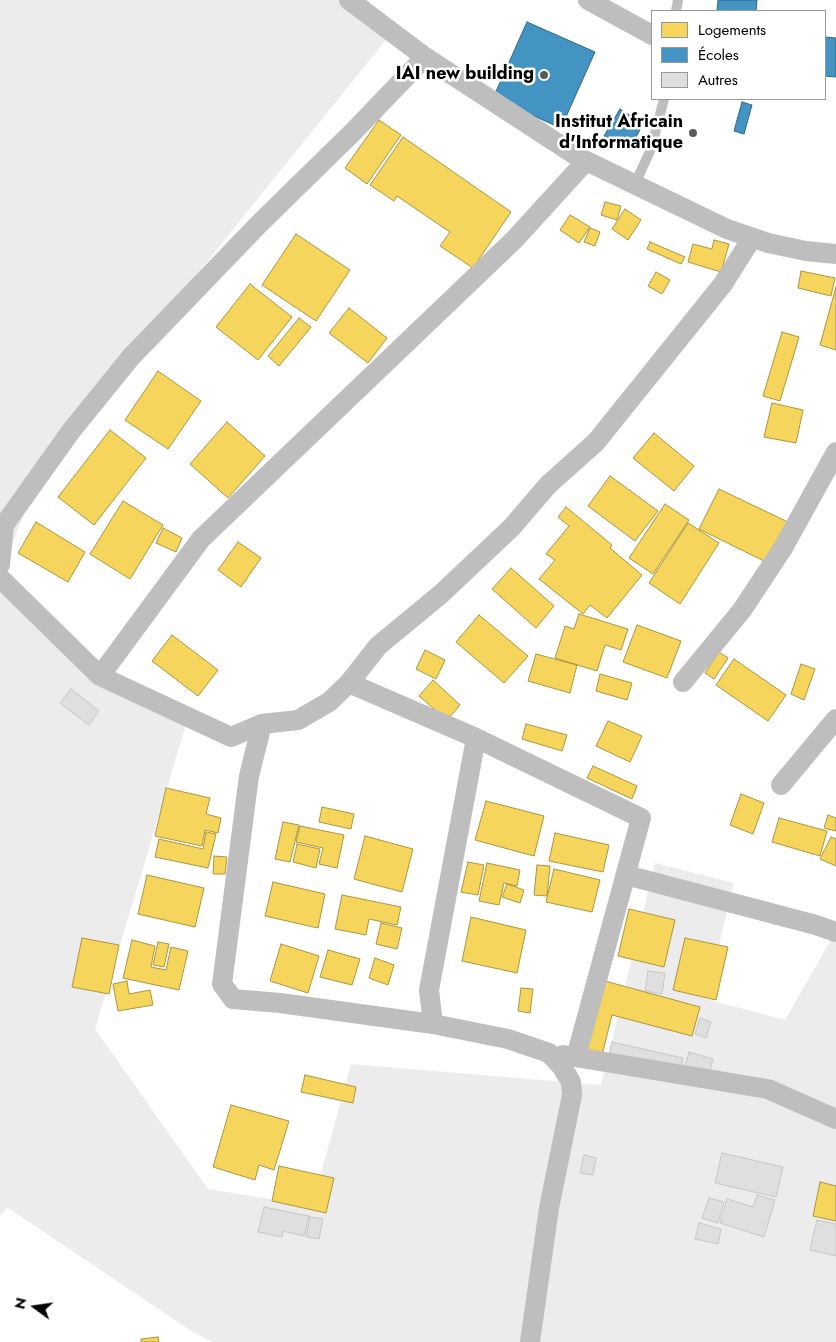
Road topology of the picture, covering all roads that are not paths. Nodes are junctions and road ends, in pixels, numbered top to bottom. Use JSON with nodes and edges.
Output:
{"nodes":[{"id":1,"x":348,"y":0,"type":"edge"},
{"id":2,"x":588,"y":0,"type":"edge"},
{"id":3,"x":651,"y":34,"type":"edge"},
{"id":4,"x":426,"y":57,"type":"junction"},
{"id":5,"x":664,"y":100,"type":"edge"},
{"id":6,"x":586,"y":161,"type":"junction"},
{"id":7,"x":634,"y":186,"type":"junction"},
{"id":8,"x":752,"y":238,"type":"junction"},
{"id":9,"x":836,"y":254,"type":"edge"},
{"id":10,"x":836,"y":452,"type":"edge"},
{"id":11,"x":0,"y":565,"type":"edge"},
{"id":12,"x":0,"y":578,"type":"edge"},
{"id":13,"x":100,"y":676,"type":"junction"},
{"id":14,"x":683,"y":682,"type":"dead end"},
{"id":15,"x":349,"y":683,"type":"junction"},
{"id":16,"x":836,"y":719,"type":"edge"},
{"id":17,"x":262,"y":724,"type":"junction"},
{"id":18,"x":476,"y":738,"type":"junction"},
{"id":19,"x":781,"y":785,"type":"dead end"},
{"id":20,"x":626,"y":875,"type":"junction"},
{"id":21,"x":836,"y":932,"type":"edge"},
{"id":22,"x":433,"y":1024,"type":"junction"},
{"id":23,"x":549,"y":1053,"type":"junction"},
{"id":24,"x":576,"y":1057,"type":"junction"},
{"id":25,"x":835,"y":1116,"type":"edge"},
{"id":26,"x":530,"y":1342,"type":"edge"}],
"edges":[{"from":1,"to":4,"type":"street"},
{"from":2,"to":3,"type":"street"},
{"from":4,"to":6,"type":"street"},
{"from":4,"to":11,"type":"street"},
{"from":5,"to":7,"type":"lane"},
{"from":6,"to":7,"type":"street"},
{"from":6,"to":13,"type":"street"},
{"from":7,"to":8,"type":"street"},
{"from":8,"to":9,"type":"street"},
{"from":8,"to":15,"type":"street"},
{"from":10,"to":14,"type":"street"},
{"from":12,"to":13,"type":"street"},
{"from":13,"to":17,"type":"street"},
{"from":15,"to":17,"type":"street"},
{"from":15,"to":18,"type":"street"},
{"from":16,"to":19,"type":"street"},
{"from":17,"to":22,"type":"street"},
{"from":18,"to":20,"type":"street"},
{"from":18,"to":22,"type":"street"},
{"from":20,"to":21,"type":"street"},
{"from":20,"to":24,"type":"street"},
{"from":22,"to":23,"type":"street"},
{"from":23,"to":24,"type":"street"},
{"from":23,"to":26,"type":"street"},
{"from":24,"to":25,"type":"street"}]}
